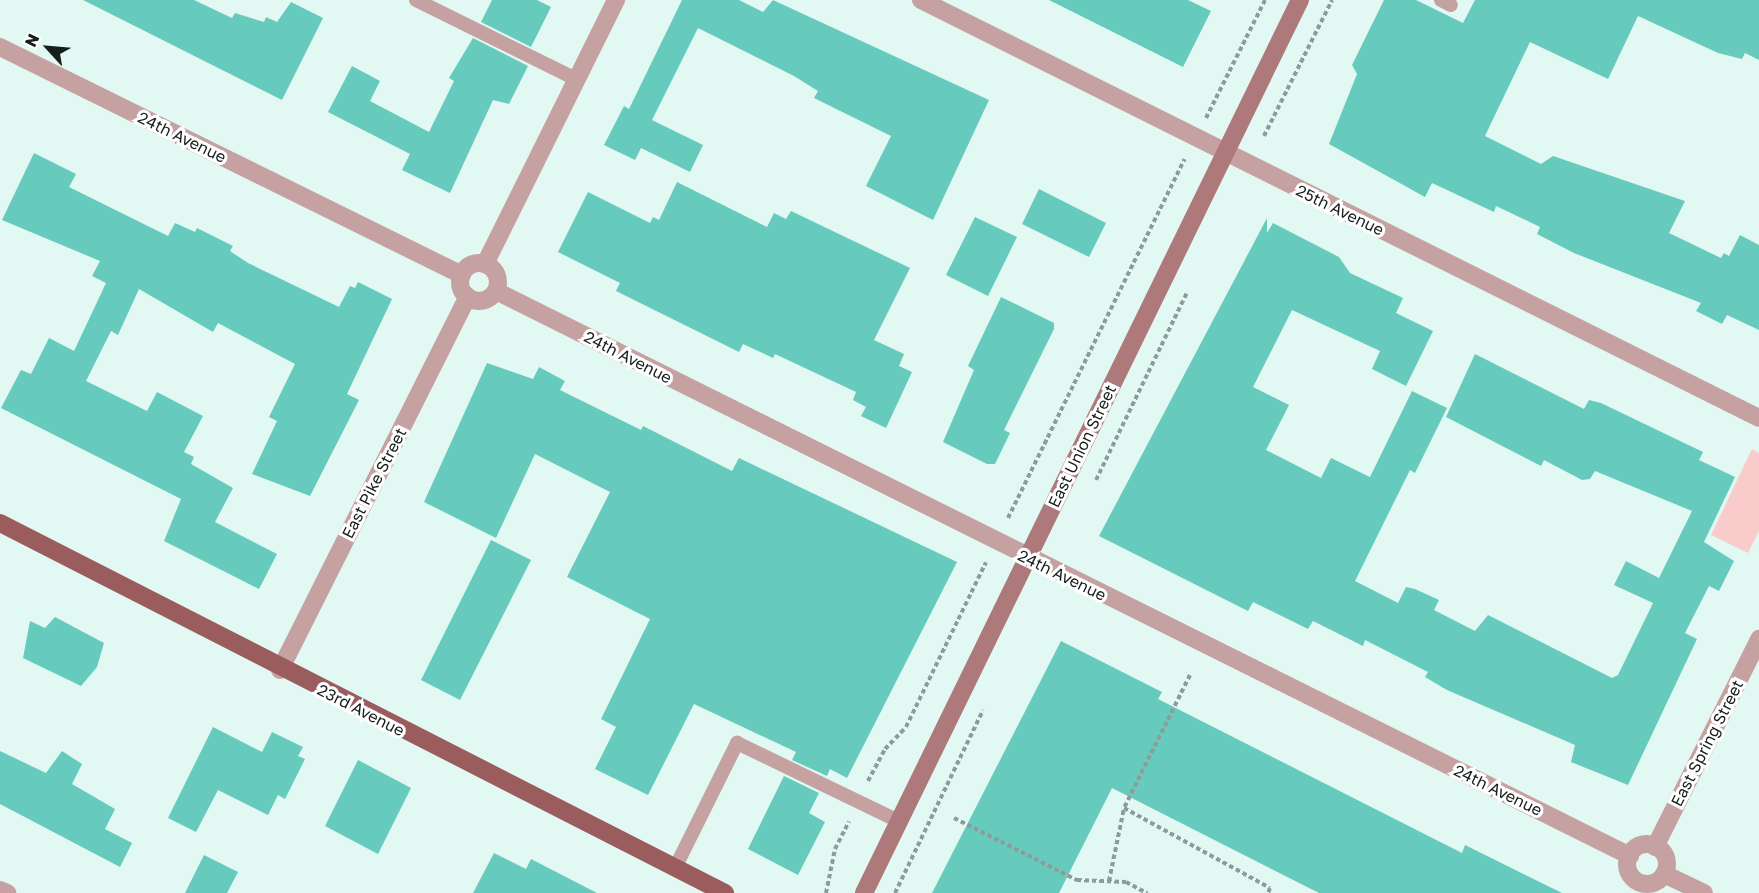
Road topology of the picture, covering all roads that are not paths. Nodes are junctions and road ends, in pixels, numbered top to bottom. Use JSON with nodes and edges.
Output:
{"nodes":[{"id":1,"x":416,"y":0,"type":"edge"},
{"id":2,"x":616,"y":0,"type":"edge"},
{"id":3,"x":921,"y":0,"type":"edge"},
{"id":4,"x":1300,"y":0,"type":"edge"},
{"id":5,"x":0,"y":47,"type":"edge"},
{"id":6,"x":576,"y":79,"type":"junction"},
{"id":7,"x":1225,"y":152,"type":"junction"},
{"id":8,"x":485,"y":264,"type":"junction"},
{"id":9,"x":462,"y":275,"type":"junction"},
{"id":10,"x":496,"y":291,"type":"junction"},
{"id":11,"x":468,"y":297,"type":"junction"},
{"id":12,"x":1759,"y":418,"type":"edge"},
{"id":13,"x":0,"y":523,"type":"edge"},
{"id":14,"x":1028,"y":558,"type":"junction"},
{"id":15,"x":1759,"y":639,"type":"edge"},
{"id":16,"x":280,"y":670,"type":"junction"},
{"id":17,"x":898,"y":822,"type":"junction"},
{"id":18,"x":1655,"y":847,"type":"junction"},
{"id":19,"x":1630,"y":856,"type":"junction"},
{"id":20,"x":675,"y":868,"type":"junction"},
{"id":21,"x":1664,"y":874,"type":"junction"},
{"id":22,"x":1636,"y":887,"type":"edge"},
{"id":23,"x":0,"y":890,"type":"edge"},
{"id":24,"x":7,"y":893,"type":"edge"},
{"id":25,"x":725,"y":893,"type":"edge"},
{"id":26,"x":864,"y":893,"type":"edge"},
{"id":27,"x":1704,"y":893,"type":"edge"}],
"edges":[{"from":1,"to":6,"type":"lane"},
{"from":2,"to":6,"type":"street"},
{"from":3,"to":7,"type":"street","name":"25th Avenue"},
{"from":4,"to":7,"type":"main road","name":"East Union Street"},
{"from":5,"to":9,"type":"street","name":"24th Avenue"},
{"from":6,"to":8,"type":"street"},
{"from":7,"to":12,"type":"street","name":"25th Avenue"},
{"from":7,"to":14,"type":"main road","name":"East Union Street"},
{"from":8,"to":9,"type":"street"},
{"from":8,"to":10,"type":"street"},
{"from":9,"to":11,"type":"street"},
{"from":10,"to":11,"type":"street"},
{"from":10,"to":14,"type":"street","name":"24th Avenue"},
{"from":11,"to":16,"type":"street","name":"East Pike Street"},
{"from":13,"to":16,"type":"main road","name":"23rd Avenue"},
{"from":14,"to":17,"type":"main road","name":"East Union Street"},
{"from":14,"to":19,"type":"street","name":"24th Avenue"},
{"from":15,"to":18,"type":"street","name":"East Spring Street"},
{"from":16,"to":20,"type":"main road","name":"23rd Avenue"},
{"from":17,"to":20,"type":"lane"},
{"from":17,"to":26,"type":"main road","name":"East Union Street"},
{"from":18,"to":19,"type":"street"},
{"from":18,"to":21,"type":"street"},
{"from":19,"to":22,"type":"street"},
{"from":20,"to":25,"type":"main road","name":"23rd Avenue"},
{"from":21,"to":22,"type":"street"},
{"from":21,"to":27,"type":"street"},
{"from":23,"to":24,"type":"street"}]}
